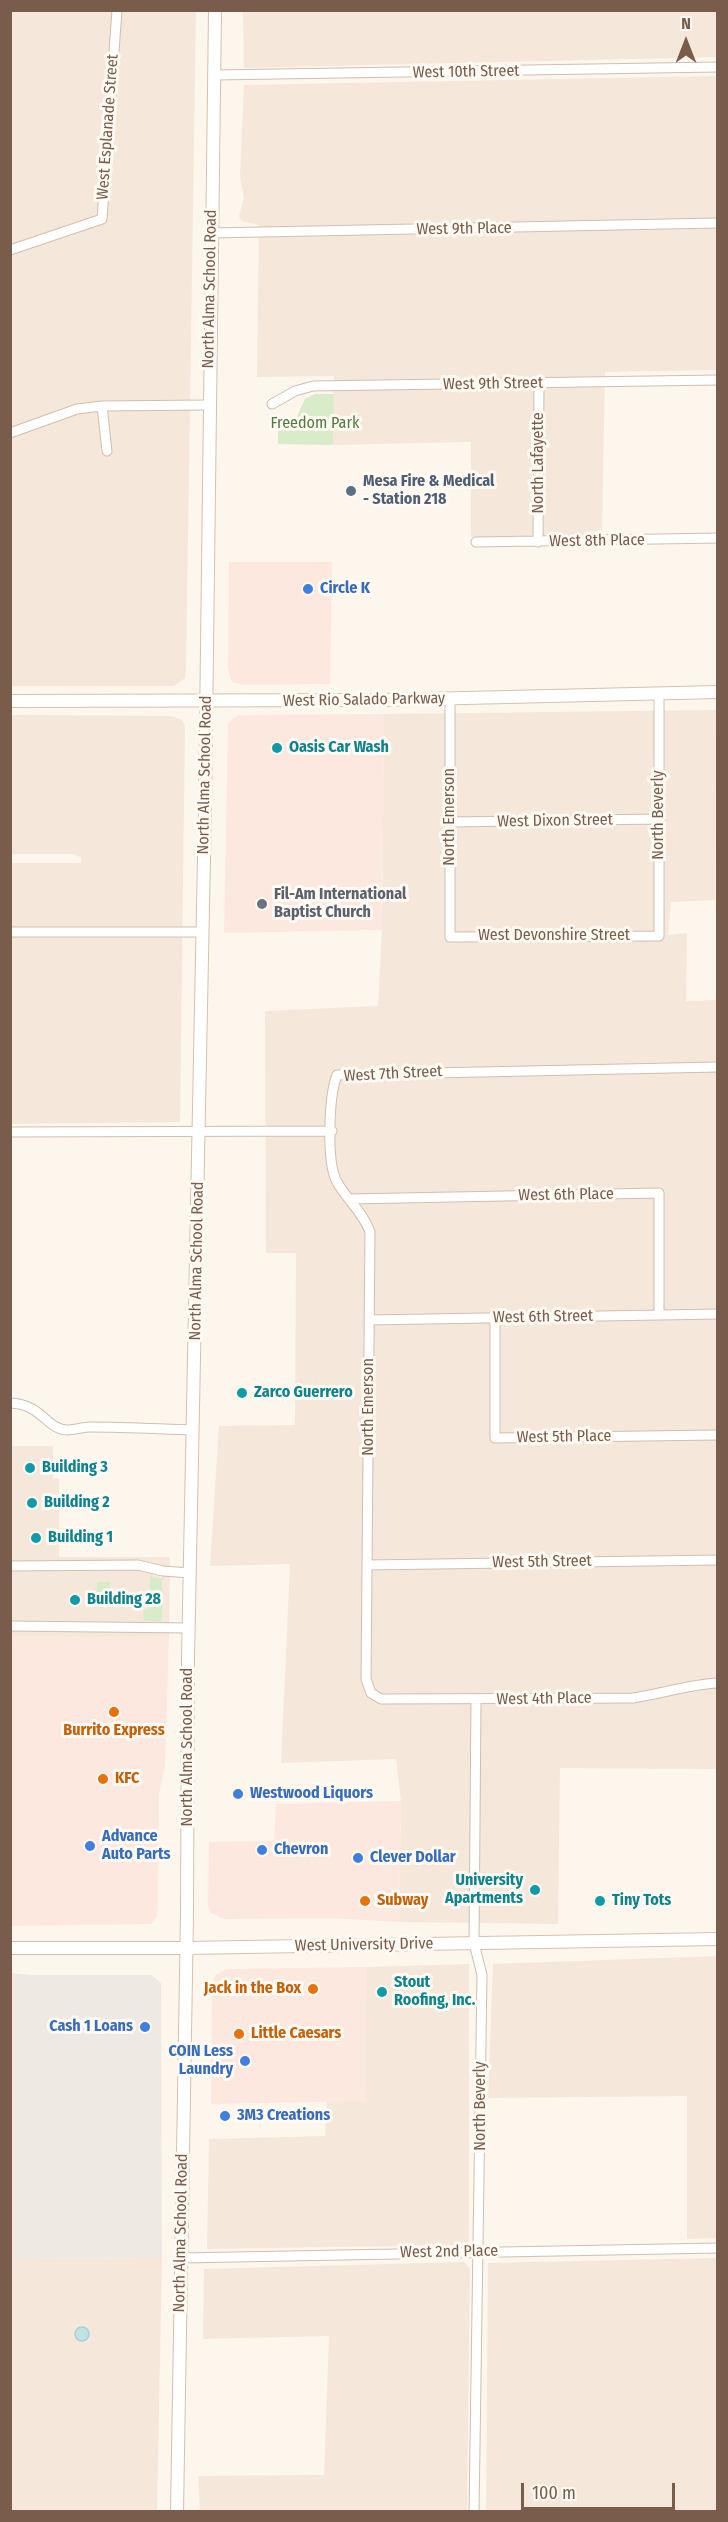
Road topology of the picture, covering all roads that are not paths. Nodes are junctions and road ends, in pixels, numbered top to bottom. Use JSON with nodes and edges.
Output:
{"nodes":[{"id":1,"x":117,"y":10,"type":"edge"},
{"id":2,"x":214,"y":10,"type":"edge"},
{"id":3,"x":717,"y":67,"type":"edge"},
{"id":4,"x":214,"y":75,"type":"junction"},
{"id":5,"x":717,"y":223,"type":"edge"},
{"id":6,"x":211,"y":233,"type":"junction"},
{"id":7,"x":10,"y":250,"type":"edge"},
{"id":8,"x":717,"y":380,"type":"edge"},
{"id":9,"x":539,"y":383,"type":"junction"},
{"id":10,"x":272,"y":404,"type":"dead end"},
{"id":11,"x":209,"y":405,"type":"junction"},
{"id":12,"x":102,"y":406,"type":"junction"},
{"id":13,"x":10,"y":433,"type":"edge"},
{"id":14,"x":106,"y":451,"type":"dead end"},
{"id":15,"x":717,"y":538,"type":"edge"},
{"id":16,"x":476,"y":542,"type":"dead end"},
{"id":17,"x":538,"y":542,"type":"junction"},
{"id":18,"x":717,"y":692,"type":"edge"},
{"id":19,"x":659,"y":694,"type":"junction"},
{"id":20,"x":450,"y":698,"type":"junction"},
{"id":21,"x":10,"y":701,"type":"edge"},
{"id":22,"x":206,"y":702,"type":"junction"},
{"id":23,"x":659,"y":819,"type":"junction"},
{"id":24,"x":451,"y":822,"type":"junction"},
{"id":25,"x":10,"y":932,"type":"edge"},
{"id":26,"x":203,"y":932,"type":"junction"},
{"id":27,"x":659,"y":936,"type":"joint"},
{"id":28,"x":450,"y":937,"type":"joint"},
{"id":29,"x":717,"y":1067,"type":"edge"},
{"id":30,"x":332,"y":1131,"type":"junction"},
{"id":31,"x":10,"y":1132,"type":"edge"},
{"id":32,"x":200,"y":1132,"type":"junction"},
{"id":33,"x":349,"y":1199,"type":"junction"},
{"id":34,"x":717,"y":1314,"type":"edge"},
{"id":35,"x":659,"y":1315,"type":"junction"},
{"id":36,"x":495,"y":1318,"type":"junction"},
{"id":37,"x":369,"y":1320,"type":"junction"},
{"id":38,"x":10,"y":1403,"type":"edge"},
{"id":39,"x":193,"y":1430,"type":"junction"},
{"id":40,"x":717,"y":1435,"type":"edge"},
{"id":41,"x":717,"y":1560,"type":"edge"},
{"id":42,"x":367,"y":1565,"type":"junction"},
{"id":43,"x":10,"y":1566,"type":"edge"},
{"id":44,"x":190,"y":1573,"type":"junction"},
{"id":45,"x":10,"y":1626,"type":"edge"},
{"id":46,"x":189,"y":1628,"type":"junction"},
{"id":47,"x":717,"y":1683,"type":"edge"},
{"id":48,"x":371,"y":1693,"type":"joint"},
{"id":49,"x":476,"y":1701,"type":"junction"},
{"id":50,"x":717,"y":1939,"type":"edge"},
{"id":51,"x":474,"y":1943,"type":"junction"},
{"id":52,"x":10,"y":1948,"type":"edge"},
{"id":53,"x":186,"y":1948,"type":"junction"},
{"id":54,"x":717,"y":2248,"type":"edge"},
{"id":55,"x":479,"y":2252,"type":"junction"},
{"id":56,"x":181,"y":2258,"type":"junction"},
{"id":57,"x":177,"y":2511,"type":"edge"},
{"id":58,"x":474,"y":2511,"type":"edge"}],
"edges":[{"from":1,"to":7,"type":"street","name":"West Esplanade Street"},
{"from":2,"to":4,"type":"main road","name":"North Alma School Road"},
{"from":3,"to":4,"type":"street","name":"West 10th Street"},
{"from":4,"to":6,"type":"main road","name":"North Alma School Road"},
{"from":5,"to":6,"type":"street","name":"West 9th Place"},
{"from":6,"to":11,"type":"main road","name":"North Alma School Road"},
{"from":8,"to":9,"type":"street","name":"West 9th Street"},
{"from":9,"to":10,"type":"street","name":"West 9th Street"},
{"from":9,"to":17,"type":"street","name":"North Lafayette"},
{"from":11,"to":12,"type":"street"},
{"from":11,"to":22,"type":"main road","name":"North Alma School Road"},
{"from":12,"to":13,"type":"street"},
{"from":12,"to":14,"type":"street"},
{"from":15,"to":17,"type":"street","name":"West 8th Place"},
{"from":16,"to":17,"type":"street","name":"West 8th Place"},
{"from":18,"to":19,"type":"main road","name":"West Rio Salado Parkway"},
{"from":19,"to":20,"type":"main road","name":"West Rio Salado Parkway"},
{"from":19,"to":23,"type":"street","name":"North Beverly"},
{"from":20,"to":22,"type":"main road","name":"West Rio Salado Parkway"},
{"from":20,"to":24,"type":"street","name":"North Emerson"},
{"from":21,"to":22,"type":"main road","name":"West Rio Salado Parkway"},
{"from":22,"to":26,"type":"main road","name":"North Alma School Road"},
{"from":23,"to":24,"type":"street","name":"West Dixon Street"},
{"from":23,"to":27,"type":"street","name":"North Beverly"},
{"from":24,"to":28,"type":"street","name":"North Emerson"},
{"from":25,"to":26,"type":"street"},
{"from":26,"to":32,"type":"main road","name":"North Alma School Road"},
{"from":27,"to":28,"type":"street","name":"West Devonshire Street"},
{"from":29,"to":30,"type":"street","name":"West 7th Street"},
{"from":30,"to":32,"type":"street"},
{"from":30,"to":33,"type":"street","name":"North Emerson"},
{"from":31,"to":32,"type":"street"},
{"from":32,"to":39,"type":"main road","name":"North Alma School Road"},
{"from":33,"to":35,"type":"street","name":"West 6th Place"},
{"from":33,"to":37,"type":"street","name":"North Emerson"},
{"from":34,"to":35,"type":"street","name":"West 6th Street"},
{"from":35,"to":36,"type":"street","name":"West 6th Street"},
{"from":36,"to":37,"type":"street","name":"West 6th Street"},
{"from":36,"to":40,"type":"street","name":"West 5th Place"},
{"from":37,"to":42,"type":"street","name":"North Emerson"},
{"from":38,"to":39,"type":"street"},
{"from":39,"to":44,"type":"main road","name":"North Alma School Road"},
{"from":41,"to":42,"type":"street","name":"West 5th Street"},
{"from":42,"to":48,"type":"street","name":"North Emerson"},
{"from":43,"to":44,"type":"street"},
{"from":44,"to":46,"type":"main road","name":"North Alma School Road"},
{"from":45,"to":46,"type":"street"},
{"from":46,"to":53,"type":"main road","name":"North Alma School Road"},
{"from":47,"to":49,"type":"street","name":"West 4th Place"},
{"from":48,"to":49,"type":"street","name":"West 4th Place"},
{"from":49,"to":51,"type":"street","name":"North Beverly"},
{"from":50,"to":51,"type":"main road","name":"West University Drive"},
{"from":51,"to":53,"type":"main road","name":"West University Drive"},
{"from":51,"to":55,"type":"street","name":"North Beverly"},
{"from":52,"to":53,"type":"main road","name":"West University Drive"},
{"from":53,"to":56,"type":"main road","name":"North Alma School Road"},
{"from":54,"to":55,"type":"street","name":"West 2nd Place"},
{"from":55,"to":56,"type":"street","name":"West 2nd Place"},
{"from":55,"to":58,"type":"street","name":"North Beverly"},
{"from":56,"to":57,"type":"main road","name":"North Alma School Road"}]}
